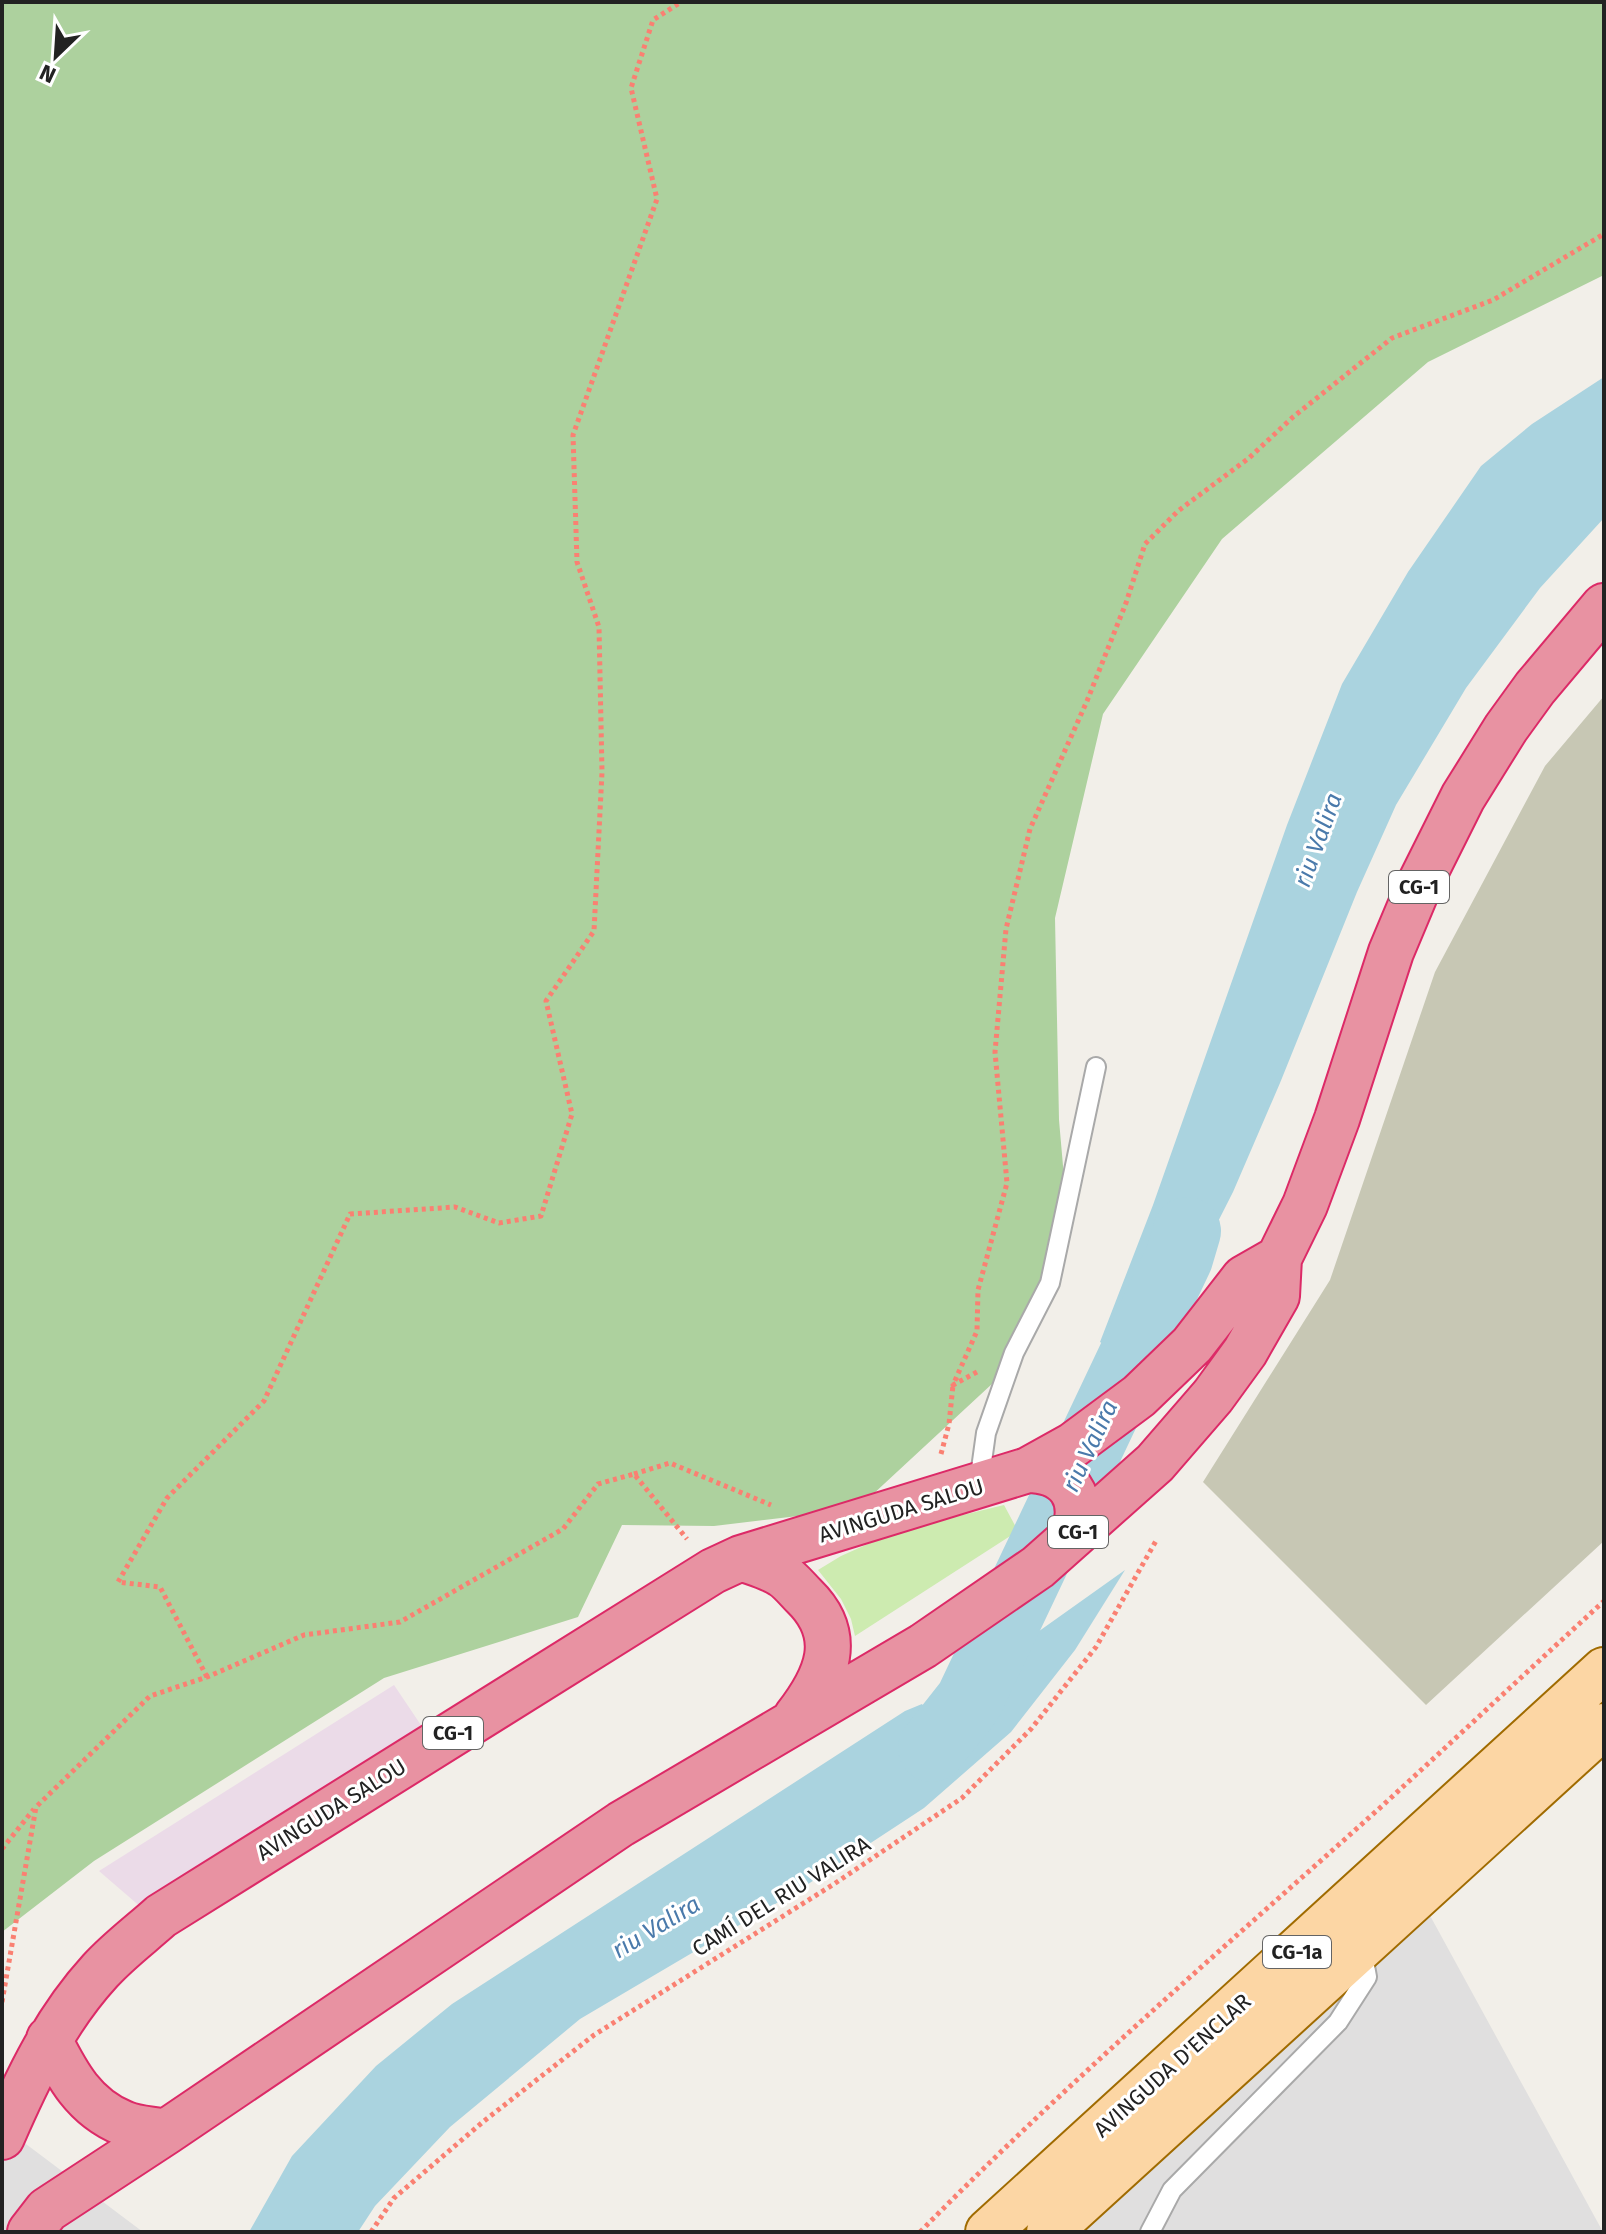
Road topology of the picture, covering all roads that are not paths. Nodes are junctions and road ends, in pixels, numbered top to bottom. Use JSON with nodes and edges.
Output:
{"nodes":[{"id":1,"x":1604,"y":606,"type":"edge"},
{"id":2,"x":1096,"y":1067,"type":"dead end"},
{"id":3,"x":1279,"y":1258,"type":"junction"},
{"id":4,"x":1006,"y":1477,"type":"junction"},
{"id":5,"x":1073,"y":1536,"type":"junction"},
{"id":6,"x":727,"y":1564,"type":"junction"},
{"id":7,"x":1604,"y":1670,"type":"edge"},
{"id":8,"x":795,"y":1719,"type":"junction"},
{"id":9,"x":1604,"y":1726,"type":"edge"},
{"id":10,"x":1361,"y":1948,"type":"junction"},
{"id":11,"x":49,"y":2039,"type":"junction"},
{"id":12,"x":166,"y":2132,"type":"junction"},
{"id":13,"x":2,"y":2137,"type":"edge"},
{"id":14,"x":30,"y":2232,"type":"edge"},
{"id":15,"x":988,"y":2232,"type":"edge"},
{"id":16,"x":1049,"y":2232,"type":"edge"},
{"id":17,"x":1150,"y":2232,"type":"edge"}],
"edges":[{"from":1,"to":3,"type":"highway","number":"CG-1"},
{"from":2,"to":4,"type":"lane"},
{"from":3,"to":4,"type":"highway","number":"CG-1"},
{"from":3,"to":5,"type":"highway","number":"CG-1"},
{"from":4,"to":5,"type":"highway","number":"CG-1"},
{"from":4,"to":6,"type":"highway","name":"AVINGUDA SALOU","number":"CG-1"},
{"from":5,"to":8,"type":"highway","number":"CG-1"},
{"from":6,"to":8,"type":"highway"},
{"from":6,"to":11,"type":"highway","name":"AVINGUDA SALOU","number":"CG-1"},
{"from":7,"to":15,"type":"main road","name":"AVINGUDA D'ENCLAR","number":"CG-1a"},
{"from":8,"to":12,"type":"highway","number":"CG-1"},
{"from":9,"to":10,"type":"main road","name":"AVINGUDA D'ENCLAR","number":"CG-1a"},
{"from":10,"to":16,"type":"main road","name":"AVINGUDA D'ENCLAR","number":"CG-1a"},
{"from":10,"to":17,"type":"lane"},
{"from":11,"to":12,"type":"highway"},
{"from":11,"to":13,"type":"highway","name":"AVINGUDA SALOU","number":"CG-1"},
{"from":12,"to":14,"type":"highway","number":"CG-1"}]}
